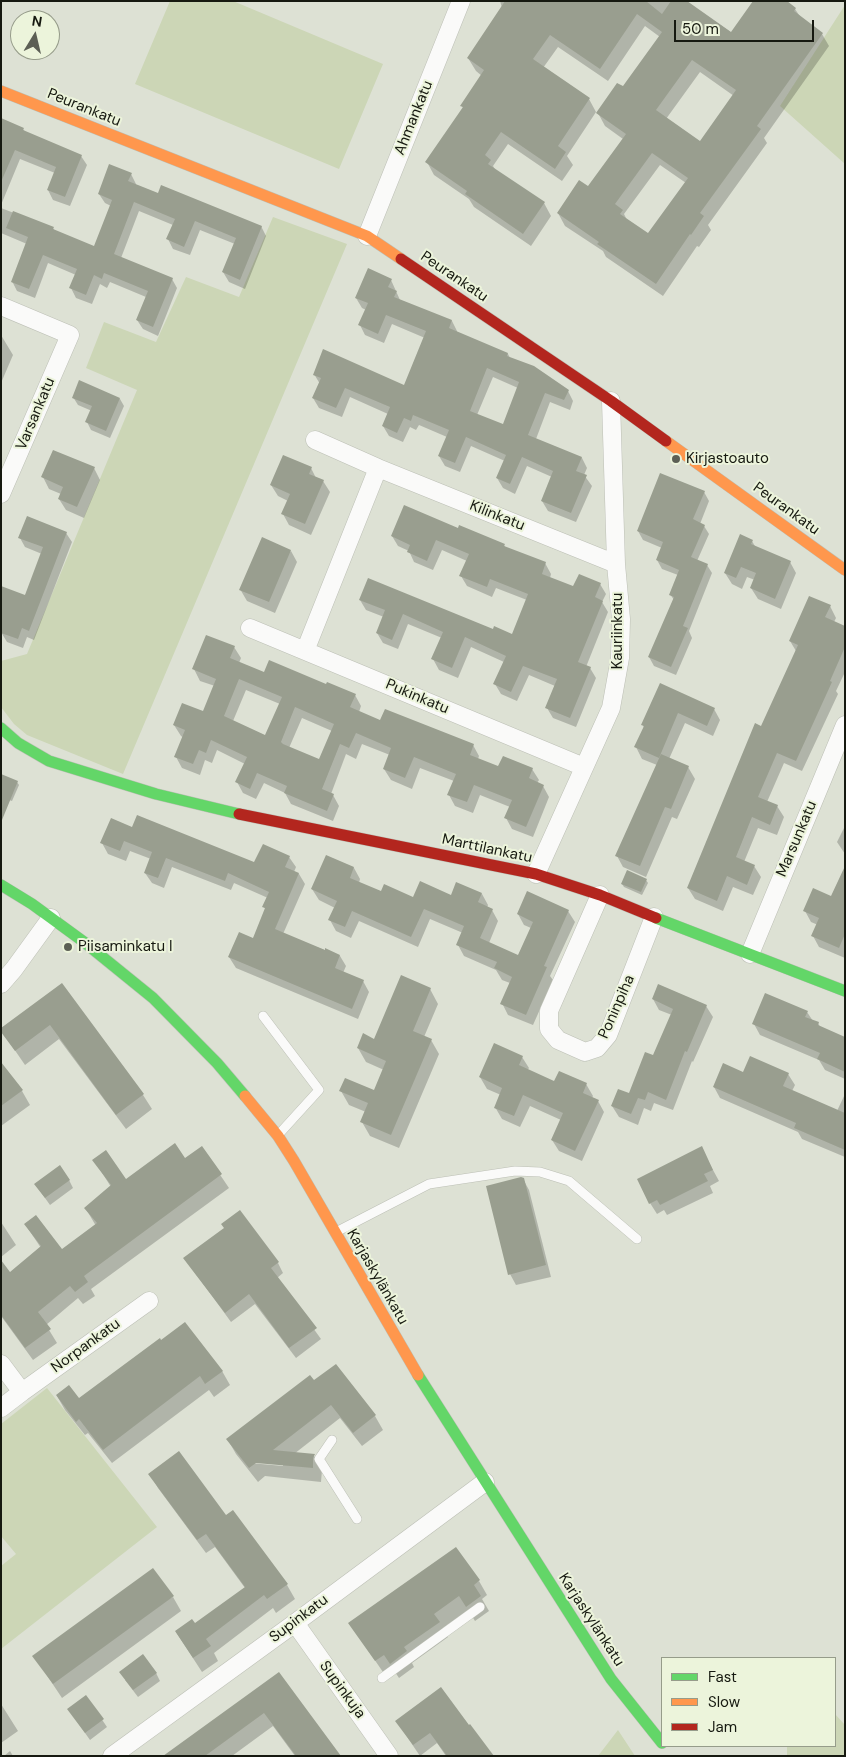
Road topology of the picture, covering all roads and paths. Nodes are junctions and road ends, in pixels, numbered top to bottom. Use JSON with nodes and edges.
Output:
{"nodes":[{"id":1,"x":461,"y":1,"type":"edge"},
{"id":2,"x":1,"y":91,"type":"edge"},
{"id":3,"x":367,"y":236,"type":"junction"},
{"id":4,"x":1,"y":306,"type":"edge"},
{"id":5,"x":610,"y":402,"type":"junction"},
{"id":6,"x":315,"y":440,"type":"dead end"},
{"id":7,"x":378,"y":468,"type":"junction"},
{"id":8,"x":1,"y":494,"type":"edge"},
{"id":9,"x":616,"y":564,"type":"junction"},
{"id":10,"x":845,"y":570,"type":"edge"},
{"id":11,"x":250,"y":628,"type":"dead end"},
{"id":12,"x":305,"y":651,"type":"junction"},
{"id":13,"x":845,"y":725,"type":"edge"},
{"id":14,"x":1,"y":728,"type":"edge"},
{"id":15,"x":584,"y":766,"type":"junction"},
{"id":16,"x":536,"y":874,"type":"junction"},
{"id":17,"x":1,"y":885,"type":"edge"},
{"id":18,"x":600,"y":895,"type":"junction"},
{"id":19,"x":654,"y":917,"type":"junction"},
{"id":20,"x":51,"y":918,"type":"junction"},
{"id":21,"x":750,"y":954,"type":"junction"},
{"id":22,"x":1,"y":984,"type":"edge"},
{"id":23,"x":845,"y":991,"type":"edge"},
{"id":24,"x":262,"y":1016,"type":"dead end"},
{"id":25,"x":278,"y":1136,"type":"junction"},
{"id":26,"x":334,"y":1233,"type":"junction"},
{"id":27,"x":637,"y":1239,"type":"dead end"},
{"id":28,"x":149,"y":1301,"type":"dead end"},
{"id":29,"x":1,"y":1364,"type":"edge"},
{"id":30,"x":22,"y":1392,"type":"junction"},
{"id":31,"x":1,"y":1408,"type":"edge"},
{"id":32,"x":332,"y":1440,"type":"dead end"},
{"id":33,"x":485,"y":1482,"type":"junction"},
{"id":34,"x":357,"y":1519,"type":"dead end"},
{"id":35,"x":480,"y":1607,"type":"dead end"},
{"id":36,"x":294,"y":1623,"type":"junction"},
{"id":37,"x":382,"y":1678,"type":"dead end"},
{"id":38,"x":661,"y":1742,"type":"edge"},
{"id":39,"x":112,"y":1756,"type":"edge"},
{"id":40,"x":389,"y":1756,"type":"edge"}],
"edges":[{"from":1,"to":3,"type":"street","name":"Ahmankatu"},
{"from":2,"to":3,"type":"street","name":"Peurankatu"},
{"from":3,"to":5,"type":"street","name":"Peurankatu"},
{"from":4,"to":8,"type":"street","name":"Varsankatu"},
{"from":5,"to":9,"type":"street","name":"Kauriinkatu"},
{"from":5,"to":10,"type":"street","name":"Peurankatu"},
{"from":6,"to":7,"type":"street","name":"Kilinkatu"},
{"from":7,"to":9,"type":"street","name":"Kilinkatu"},
{"from":7,"to":12,"type":"street"},
{"from":9,"to":15,"type":"street","name":"Kauriinkatu"},
{"from":11,"to":12,"type":"street","name":"Pukinkatu"},
{"from":12,"to":15,"type":"street","name":"Pukinkatu"},
{"from":13,"to":21,"type":"street","name":"Marsunkatu"},
{"from":14,"to":16,"type":"street","name":"Marttilankatu"},
{"from":15,"to":16,"type":"street","name":"Kauriinkatu"},
{"from":16,"to":18,"type":"street","name":"Marttilankatu"},
{"from":17,"to":20,"type":"street","name":"Karjaskylänkatu"},
{"from":18,"to":19,"type":"street","name":"Marttilankatu"},
{"from":18,"to":19,"type":"street","name":"Poninpiha"},
{"from":19,"to":21,"type":"street","name":"Marttilankatu"},
{"from":20,"to":22,"type":"street"},
{"from":20,"to":25,"type":"street","name":"Karjaskylänkatu"},
{"from":21,"to":23,"type":"street","name":"Marttilankatu"},
{"from":24,"to":25,"type":"lane"},
{"from":25,"to":26,"type":"street","name":"Karjaskylänkatu"},
{"from":26,"to":27,"type":"lane"},
{"from":26,"to":33,"type":"street","name":"Karjaskylänkatu"},
{"from":28,"to":30,"type":"street","name":"Norpankatu"},
{"from":29,"to":30,"type":"street"},
{"from":30,"to":31,"type":"street","name":"Norpankatu"},
{"from":32,"to":34,"type":"lane"},
{"from":33,"to":36,"type":"street","name":"Supinkatu"},
{"from":33,"to":38,"type":"street","name":"Karjaskylänkatu"},
{"from":35,"to":37,"type":"lane"},
{"from":36,"to":39,"type":"street","name":"Supinkatu"},
{"from":36,"to":40,"type":"street","name":"Supinkuja"}]}
